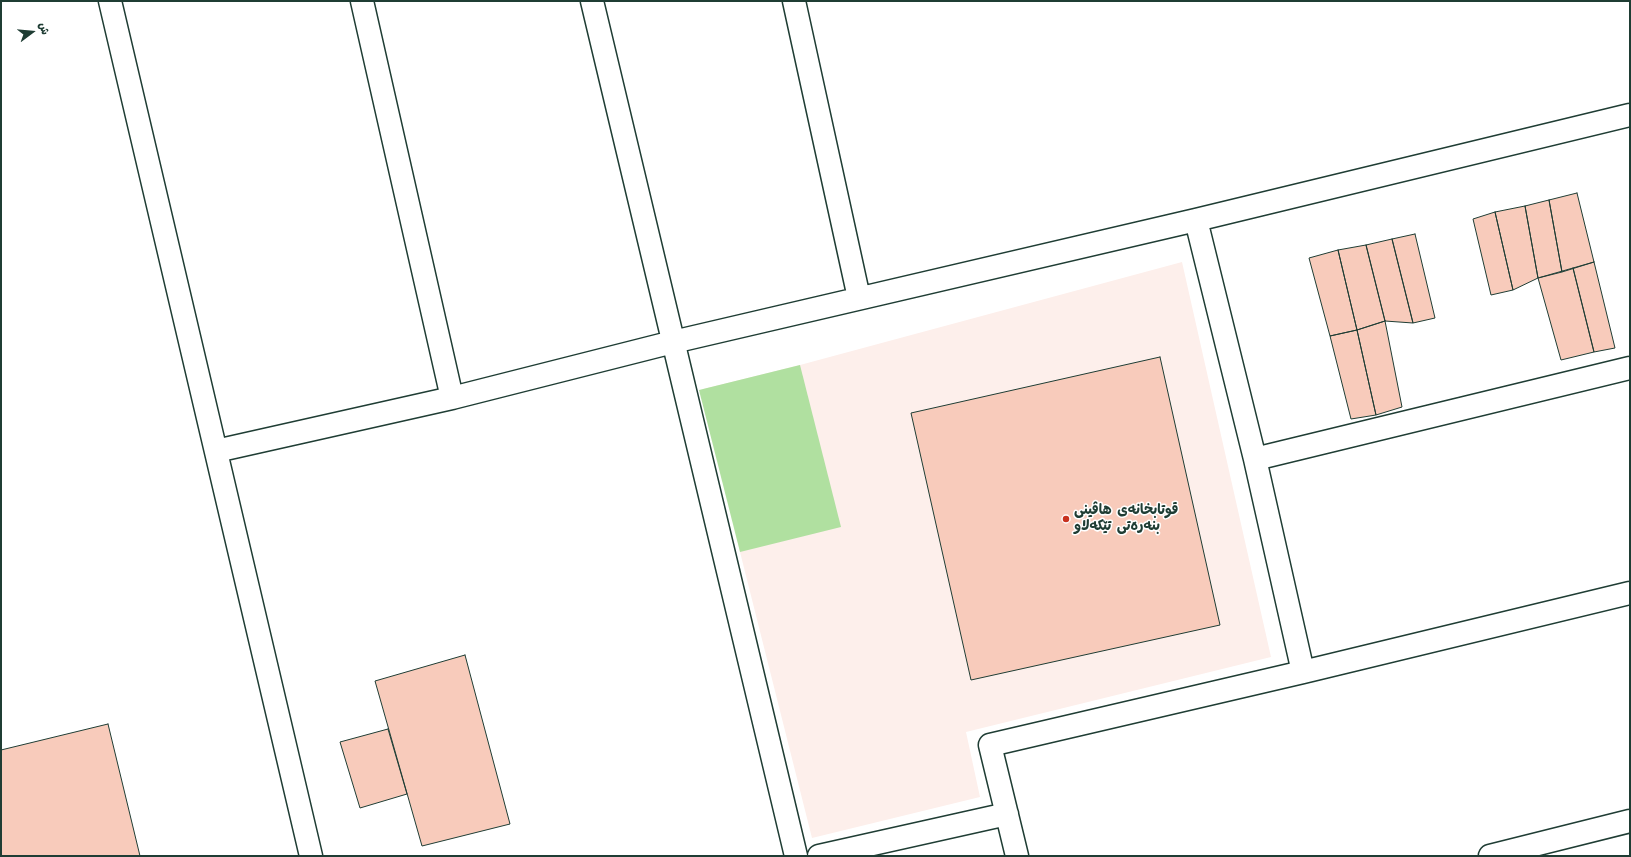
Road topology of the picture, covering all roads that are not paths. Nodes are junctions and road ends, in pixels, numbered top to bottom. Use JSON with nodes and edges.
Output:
{"nodes":[{"id":1,"x":110,"y":1,"type":"edge"},
{"id":2,"x":362,"y":1,"type":"edge"},
{"id":3,"x":592,"y":1,"type":"edge"},
{"id":4,"x":794,"y":1,"type":"edge"},
{"id":5,"x":1630,"y":115,"type":"edge"},
{"id":6,"x":1196,"y":220,"type":"junction"},
{"id":7,"x":859,"y":298,"type":"junction"},
{"id":8,"x":673,"y":342,"type":"junction"},
{"id":9,"x":1630,"y":368,"type":"edge"},
{"id":10,"x":452,"y":398,"type":"junction"},
{"id":11,"x":216,"y":451,"type":"junction"},
{"id":12,"x":1255,"y":459,"type":"junction"},
{"id":13,"x":1630,"y":593,"type":"edge"},
{"id":14,"x":1303,"y":672,"type":"junction"},
{"id":15,"x":1007,"y":814,"type":"junction"},
{"id":16,"x":1630,"y":821,"type":"edge"},
{"id":17,"x":311,"y":856,"type":"edge"},
{"id":18,"x":796,"y":856,"type":"edge"},
{"id":19,"x":819,"y":856,"type":"edge"},
{"id":20,"x":1017,"y":856,"type":"edge"},
{"id":21,"x":1490,"y":856,"type":"edge"}],
"edges":[{"from":1,"to":11,"type":"street"},
{"from":2,"to":10,"type":"street"},
{"from":3,"to":8,"type":"street"},
{"from":4,"to":7,"type":"street"},
{"from":5,"to":6,"type":"street"},
{"from":6,"to":7,"type":"street"},
{"from":6,"to":12,"type":"street"},
{"from":7,"to":8,"type":"street"},
{"from":8,"to":10,"type":"street"},
{"from":8,"to":18,"type":"street"},
{"from":9,"to":12,"type":"street"},
{"from":10,"to":11,"type":"street"},
{"from":11,"to":17,"type":"street"},
{"from":12,"to":14,"type":"street"},
{"from":13,"to":14,"type":"street"},
{"from":14,"to":15,"type":"street"},
{"from":15,"to":19,"type":"street"},
{"from":15,"to":20,"type":"street"},
{"from":16,"to":21,"type":"street"}]}
